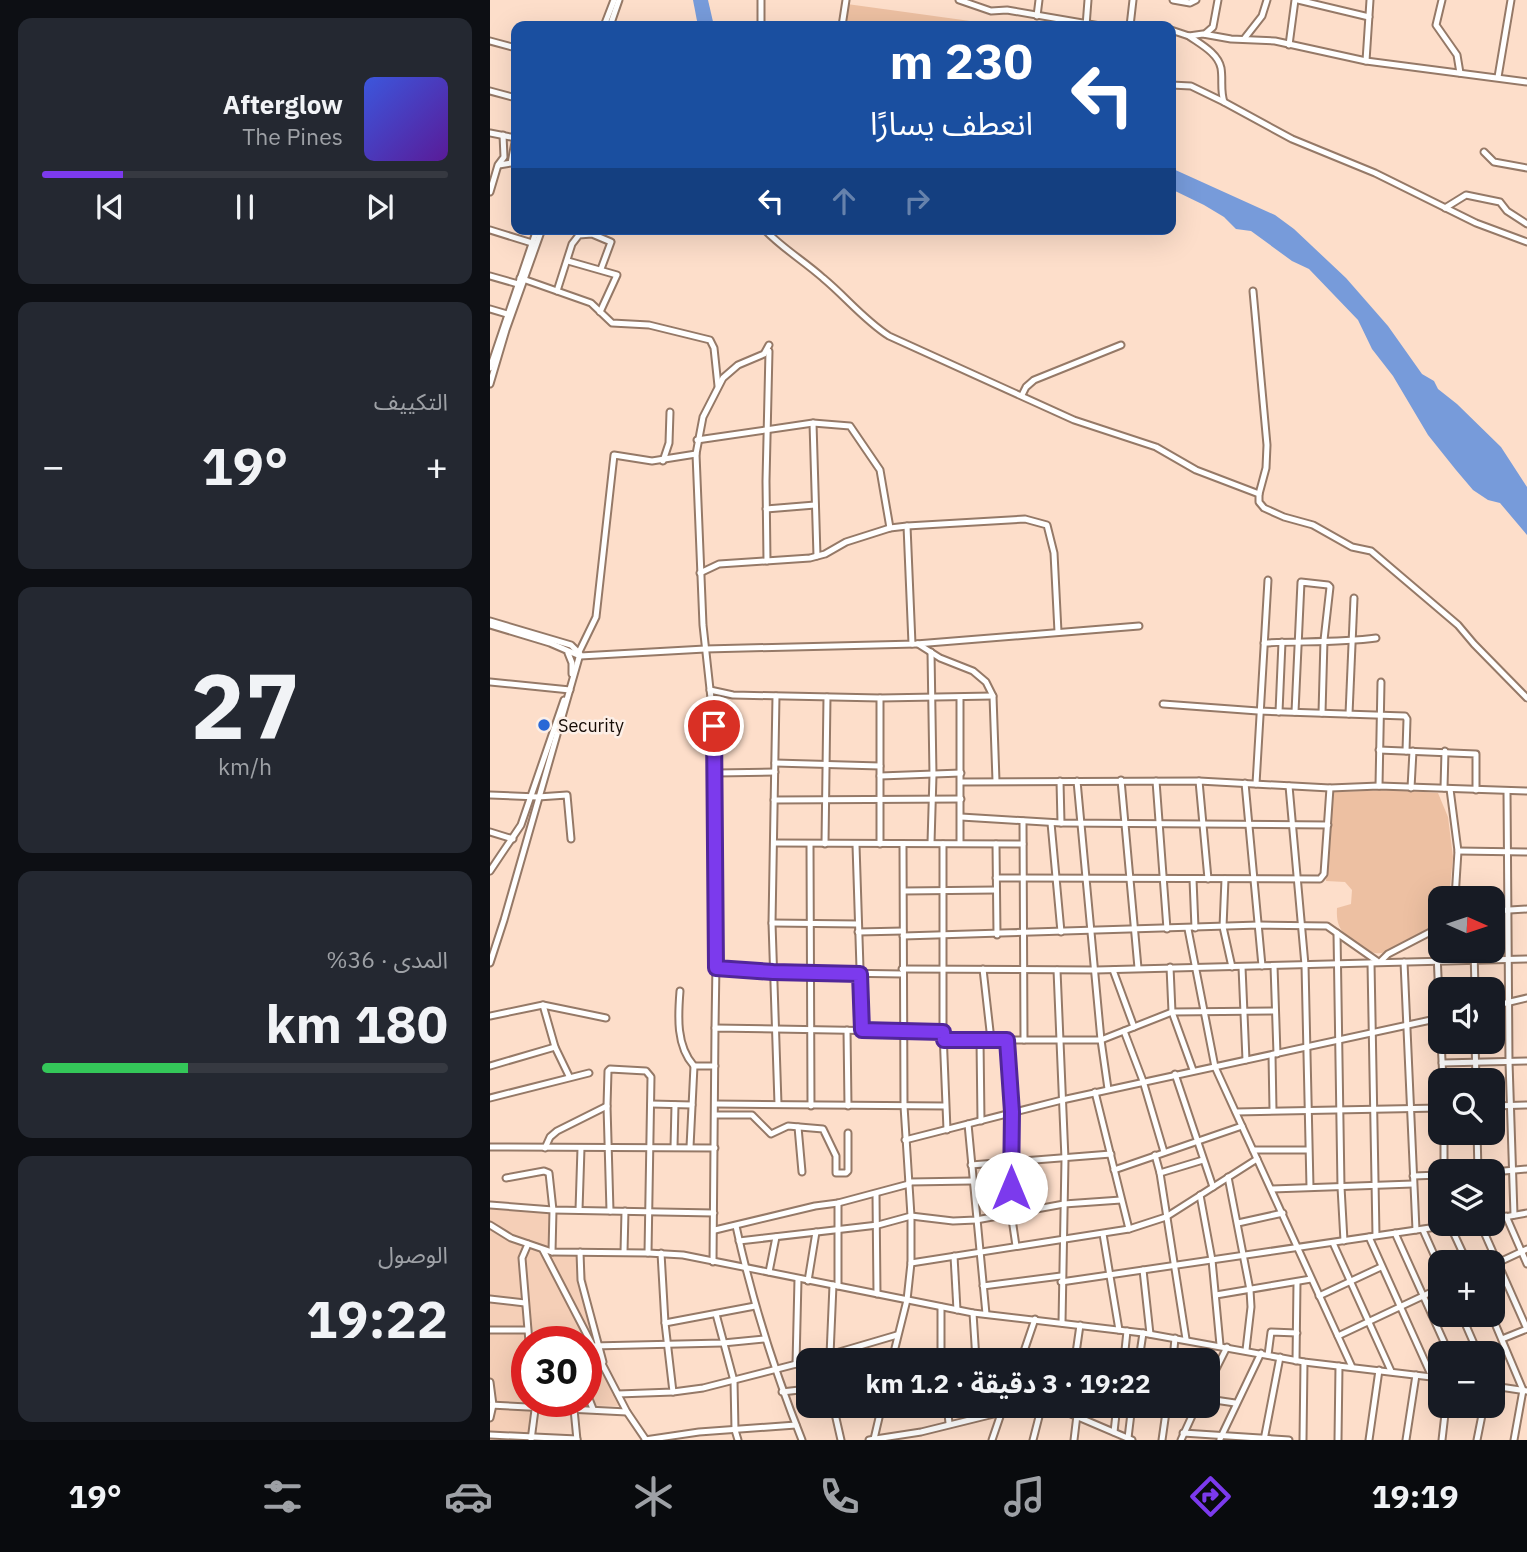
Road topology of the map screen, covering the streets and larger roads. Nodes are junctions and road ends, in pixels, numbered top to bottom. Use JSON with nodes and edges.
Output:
{"nodes":[{"id":1,"x":614,"y":0,"type":"edge"},
{"id":2,"x":620,"y":0,"type":"edge"},
{"id":3,"x":761,"y":0,"type":"edge"},
{"id":4,"x":846,"y":0,"type":"edge"},
{"id":5,"x":959,"y":0,"type":"edge"},
{"id":6,"x":1039,"y":0,"type":"edge"},
{"id":7,"x":1088,"y":0,"type":"edge"},
{"id":8,"x":1133,"y":0,"type":"edge"},
{"id":9,"x":1173,"y":0,"type":"edge"},
{"id":10,"x":1195,"y":0,"type":"edge"},
{"id":11,"x":1219,"y":0,"type":"edge"},
{"id":12,"x":1267,"y":0,"type":"edge"},
{"id":13,"x":1296,"y":0,"type":"edge"},
{"id":14,"x":1370,"y":0,"type":"edge"},
{"id":15,"x":1442,"y":0,"type":"edge"},
{"id":16,"x":1511,"y":0,"type":"edge"},
{"id":17,"x":968,"y":1,"type":"edge"},
{"id":18,"x":1037,"y":16,"type":"junction"},
{"id":19,"x":1369,"y":18,"type":"junction"},
{"id":20,"x":1060,"y":19,"type":"joint"},
{"id":21,"x":606,"y":21,"type":"edge"},
{"id":22,"x":612,"y":21,"type":"edge"},
{"id":23,"x":761,"y":21,"type":"edge"},
{"id":24,"x":843,"y":21,"type":"edge"},
{"id":25,"x":1067,"y":21,"type":"edge"},
{"id":26,"x":1086,"y":21,"type":"edge"},
{"id":27,"x":1131,"y":21,"type":"edge"},
{"id":28,"x":1176,"y":32,"type":"edge"},
{"id":29,"x":1203,"y":34,"type":"junction"},
{"id":30,"x":1189,"y":36,"type":"junction"},
{"id":31,"x":1244,"y":39,"type":"junction"},
{"id":32,"x":490,"y":41,"type":"edge"},
{"id":33,"x":1289,"y":45,"type":"junction"},
{"id":34,"x":511,"y":46,"type":"edge"},
{"id":35,"x":1366,"y":61,"type":"junction"},
{"id":36,"x":1460,"y":73,"type":"junction"},
{"id":37,"x":1498,"y":77,"type":"junction"},
{"id":38,"x":1527,"y":82,"type":"edge"},
{"id":39,"x":1176,"y":85,"type":"edge"},
{"id":40,"x":490,"y":91,"type":"edge"},
{"id":41,"x":511,"y":97,"type":"edge"},
{"id":42,"x":1224,"y":102,"type":"junction"},
{"id":43,"x":490,"y":133,"type":"edge"},
{"id":44,"x":503,"y":135,"type":"junction"},
{"id":45,"x":511,"y":136,"type":"edge"},
{"id":46,"x":1484,"y":152,"type":"dead end"},
{"id":47,"x":511,"y":163,"type":"edge"},
{"id":48,"x":490,"y":168,"type":"edge"},
{"id":49,"x":498,"y":168,"type":"junction"},
{"id":50,"x":1527,"y":168,"type":"edge"},
{"id":51,"x":490,"y":192,"type":"edge"},
{"id":52,"x":1445,"y":208,"type":"junction"},
{"id":53,"x":1527,"y":224,"type":"edge"},
{"id":54,"x":490,"y":230,"type":"edge"},
{"id":55,"x":536,"y":235,"type":"edge"},
{"id":56,"x":537,"y":235,"type":"edge"},
{"id":57,"x":582,"y":235,"type":"edge"},
{"id":58,"x":594,"y":235,"type":"edge"},
{"id":59,"x":770,"y":235,"type":"edge"},
{"id":60,"x":1527,"y":242,"type":"edge"},
{"id":61,"x":532,"y":243,"type":"junction"},
{"id":62,"x":568,"y":261,"type":"junction"},
{"id":63,"x":601,"y":269,"type":"junction"},
{"id":64,"x":490,"y":276,"type":"edge"},
{"id":65,"x":521,"y":280,"type":"junction"},
{"id":66,"x":556,"y":291,"type":"junction"},
{"id":67,"x":1252,"y":291,"type":"dead end"},
{"id":68,"x":490,"y":309,"type":"edge"},
{"id":69,"x":600,"y":313,"type":"junction"},
{"id":70,"x":507,"y":314,"type":"junction"},
{"id":71,"x":490,"y":333,"type":"edge"},
{"id":72,"x":500,"y":336,"type":"junction"},
{"id":73,"x":1121,"y":345,"type":"dead end"},
{"id":74,"x":492,"y":365,"type":"edge"},
{"id":75,"x":490,"y":384,"type":"edge"},
{"id":76,"x":718,"y":386,"type":"junction"},
{"id":77,"x":1022,"y":395,"type":"junction"},
{"id":78,"x":670,"y":412,"type":"dead end"},
{"id":79,"x":813,"y":423,"type":"junction"},
{"id":80,"x":768,"y":429,"type":"junction"},
{"id":81,"x":697,"y":440,"type":"junction"},
{"id":82,"x":696,"y":454,"type":"junction"},
{"id":83,"x":663,"y":461,"type":"junction"},
{"id":84,"x":1259,"y":494,"type":"junction"},
{"id":85,"x":815,"y":505,"type":"junction"},
{"id":86,"x":766,"y":509,"type":"junction"},
{"id":87,"x":907,"y":526,"type":"junction"},
{"id":88,"x":890,"y":528,"type":"junction"},
{"id":89,"x":817,"y":556,"type":"junction"},
{"id":90,"x":768,"y":561,"type":"junction"},
{"id":91,"x":700,"y":573,"type":"junction"},
{"id":92,"x":1268,"y":580,"type":"dead end"},
{"id":93,"x":1354,"y":598,"type":"dead end"},
{"id":94,"x":492,"y":624,"type":"edge"},
{"id":95,"x":1139,"y":626,"type":"dead end"},
{"id":96,"x":1058,"y":632,"type":"junction"},
{"id":97,"x":1376,"y":638,"type":"dead end"},
{"id":98,"x":1298,"y":640,"type":"junction"},
{"id":99,"x":1324,"y":640,"type":"junction"},
{"id":100,"x":1282,"y":642,"type":"junction"},
{"id":101,"x":1351,"y":642,"type":"junction"},
{"id":102,"x":1264,"y":643,"type":"junction"},
{"id":103,"x":915,"y":644,"type":"junction"},
{"id":104,"x":563,"y":649,"type":"junction"},
{"id":105,"x":705,"y":649,"type":"junction"},
{"id":106,"x":931,"y":652,"type":"junction"},
{"id":107,"x":579,"y":654,"type":"junction"},
{"id":108,"x":490,"y":682,"type":"edge"},
{"id":109,"x":1381,"y":682,"type":"dead end"},
{"id":110,"x":569,"y":689,"type":"junction"},
{"id":111,"x":710,"y":690,"type":"junction"},
{"id":112,"x":776,"y":696,"type":"junction"},
{"id":113,"x":993,"y":696,"type":"junction"},
{"id":114,"x":827,"y":697,"type":"junction"},
{"id":115,"x":880,"y":698,"type":"junction"},
{"id":116,"x":932,"y":698,"type":"junction"},
{"id":117,"x":960,"y":698,"type":"junction"},
{"id":118,"x":1527,"y":698,"type":"edge"},
{"id":119,"x":1163,"y":704,"type":"dead end"},
{"id":120,"x":1258,"y":711,"type":"junction"},
{"id":121,"x":1279,"y":712,"type":"junction"},
{"id":122,"x":1295,"y":712,"type":"junction"},
{"id":123,"x":1322,"y":713,"type":"junction"},
{"id":124,"x":1349,"y":714,"type":"junction"},
{"id":125,"x":1380,"y":715,"type":"junction"},
{"id":126,"x":1379,"y":750,"type":"junction"},
{"id":127,"x":1409,"y":751,"type":"junction"},
{"id":128,"x":1445,"y":751,"type":"junction"},
{"id":129,"x":775,"y":763,"type":"junction"},
{"id":130,"x":827,"y":765,"type":"junction"},
{"id":131,"x":880,"y":766,"type":"junction"},
{"id":132,"x":775,"y":772,"type":"junction"},
{"id":133,"x":716,"y":773,"type":"junction"},
{"id":134,"x":961,"y":773,"type":"junction"},
{"id":135,"x":933,"y":775,"type":"junction"},
{"id":136,"x":880,"y":776,"type":"junction"},
{"id":137,"x":1121,"y":780,"type":"junction"},
{"id":138,"x":996,"y":781,"type":"junction"},
{"id":139,"x":1060,"y":781,"type":"junction"},
{"id":140,"x":1077,"y":781,"type":"junction"},
{"id":141,"x":1156,"y":781,"type":"junction"},
{"id":142,"x":1199,"y":781,"type":"junction"},
{"id":143,"x":961,"y":782,"type":"junction"},
{"id":144,"x":1245,"y":783,"type":"junction"},
{"id":145,"x":1256,"y":783,"type":"junction"},
{"id":146,"x":1289,"y":786,"type":"junction"},
{"id":147,"x":1379,"y":786,"type":"junction"},
{"id":148,"x":1330,"y":788,"type":"junction"},
{"id":149,"x":1411,"y":788,"type":"junction"},
{"id":150,"x":1447,"y":789,"type":"junction"},
{"id":151,"x":1476,"y":790,"type":"junction"},
{"id":152,"x":1527,"y":790,"type":"edge"},
{"id":153,"x":1507,"y":791,"type":"junction"},
{"id":154,"x":490,"y":794,"type":"edge"},
{"id":155,"x":535,"y":797,"type":"junction"},
{"id":156,"x":961,"y":799,"type":"junction"},
{"id":157,"x":774,"y":800,"type":"junction"},
{"id":158,"x":826,"y":800,"type":"junction"},
{"id":159,"x":880,"y":800,"type":"junction"},
{"id":160,"x":932,"y":800,"type":"junction"},
{"id":161,"x":961,"y":817,"type":"junction"},
{"id":162,"x":1023,"y":821,"type":"junction"},
{"id":163,"x":1051,"y":823,"type":"junction"},
{"id":164,"x":1061,"y":823,"type":"junction"},
{"id":165,"x":1125,"y":823,"type":"junction"},
{"id":166,"x":1159,"y":823,"type":"junction"},
{"id":167,"x":1082,"y":824,"type":"junction"},
{"id":168,"x":1203,"y":824,"type":"junction"},
{"id":169,"x":1292,"y":825,"type":"junction"},
{"id":170,"x":1328,"y":825,"type":"junction"},
{"id":171,"x":1249,"y":826,"type":"junction"},
{"id":172,"x":490,"y":832,"type":"edge"},
{"id":173,"x":513,"y":839,"type":"junction"},
{"id":174,"x":571,"y":839,"type":"dead end"},
{"id":175,"x":774,"y":843,"type":"junction"},
{"id":176,"x":931,"y":843,"type":"junction"},
{"id":177,"x":810,"y":844,"type":"junction"},
{"id":178,"x":825,"y":844,"type":"junction"},
{"id":179,"x":880,"y":844,"type":"junction"},
{"id":180,"x":943,"y":844,"type":"junction"},
{"id":181,"x":960,"y":844,"type":"junction"},
{"id":182,"x":996,"y":844,"type":"junction"},
{"id":183,"x":1023,"y":844,"type":"junction"},
{"id":184,"x":856,"y":845,"type":"junction"},
{"id":185,"x":902,"y":845,"type":"junction"},
{"id":186,"x":1458,"y":851,"type":"junction"},
{"id":187,"x":1508,"y":851,"type":"junction"},
{"id":188,"x":1527,"y":852,"type":"edge"},
{"id":189,"x":490,"y":871,"type":"edge"},
{"id":190,"x":1023,"y":877,"type":"junction"},
{"id":191,"x":996,"y":878,"type":"junction"},
{"id":192,"x":1055,"y":878,"type":"junction"},
{"id":193,"x":1088,"y":878,"type":"junction"},
{"id":194,"x":1129,"y":879,"type":"junction"},
{"id":195,"x":1163,"y":879,"type":"junction"},
{"id":196,"x":1193,"y":879,"type":"junction"},
{"id":197,"x":1208,"y":879,"type":"junction"},
{"id":198,"x":1225,"y":879,"type":"junction"},
{"id":199,"x":1255,"y":879,"type":"junction"},
{"id":200,"x":1297,"y":879,"type":"junction"},
{"id":201,"x":1456,"y":886,"type":"edge"},
{"id":202,"x":942,"y":890,"type":"junction"},
{"id":203,"x":996,"y":890,"type":"junction"},
{"id":204,"x":904,"y":891,"type":"junction"},
{"id":205,"x":1527,"y":909,"type":"edge"},
{"id":206,"x":1507,"y":910,"type":"junction"},
{"id":207,"x":772,"y":923,"type":"junction"},
{"id":208,"x":809,"y":923,"type":"junction"},
{"id":209,"x":858,"y":924,"type":"junction"},
{"id":210,"x":1259,"y":925,"type":"junction"},
{"id":211,"x":1303,"y":926,"type":"junction"},
{"id":212,"x":1223,"y":927,"type":"junction"},
{"id":213,"x":1192,"y":928,"type":"junction"},
{"id":214,"x":1167,"y":929,"type":"junction"},
{"id":215,"x":1134,"y":930,"type":"junction"},
{"id":216,"x":1092,"y":931,"type":"junction"},
{"id":217,"x":858,"y":932,"type":"junction"},
{"id":218,"x":1061,"y":932,"type":"junction"},
{"id":219,"x":903,"y":933,"type":"junction"},
{"id":220,"x":1337,"y":933,"type":"junction"},
{"id":221,"x":1022,"y":934,"type":"junction"},
{"id":222,"x":1428,"y":934,"type":"edge"},
{"id":223,"x":943,"y":935,"type":"junction"},
{"id":224,"x":997,"y":935,"type":"junction"},
{"id":225,"x":1527,"y":959,"type":"edge"},
{"id":226,"x":1428,"y":961,"type":"edge"},
{"id":227,"x":1505,"y":961,"type":"edge"},
{"id":228,"x":1508,"y":961,"type":"junction"},
{"id":229,"x":1371,"y":962,"type":"junction"},
{"id":230,"x":1379,"y":962,"type":"junction"},
{"id":231,"x":1404,"y":962,"type":"junction"},
{"id":232,"x":490,"y":963,"type":"edge"},
{"id":233,"x":1337,"y":964,"type":"junction"},
{"id":234,"x":1305,"y":965,"type":"junction"},
{"id":235,"x":1262,"y":966,"type":"junction"},
{"id":236,"x":1274,"y":966,"type":"junction"},
{"id":237,"x":1195,"y":967,"type":"junction"},
{"id":238,"x":1232,"y":967,"type":"junction"},
{"id":239,"x":1242,"y":967,"type":"junction"},
{"id":240,"x":716,"y":968,"type":"junction"},
{"id":241,"x":1138,"y":968,"type":"junction"},
{"id":242,"x":1170,"y":968,"type":"junction"},
{"id":243,"x":983,"y":969,"type":"junction"},
{"id":244,"x":1023,"y":969,"type":"junction"},
{"id":245,"x":943,"y":970,"type":"junction"},
{"id":246,"x":1057,"y":970,"type":"junction"},
{"id":247,"x":1096,"y":970,"type":"junction"},
{"id":248,"x":1113,"y":970,"type":"junction"},
{"id":249,"x":902,"y":971,"type":"junction"},
{"id":250,"x":773,"y":972,"type":"junction"},
{"id":251,"x":810,"y":974,"type":"junction"},
{"id":252,"x":860,"y":974,"type":"junction"},
{"id":253,"x":680,"y":991,"type":"dead end"},
{"id":254,"x":1527,"y":998,"type":"edge"},
{"id":255,"x":1509,"y":1002,"type":"junction"},
{"id":256,"x":1505,"y":1003,"type":"edge"},
{"id":257,"x":543,"y":1005,"type":"junction"},
{"id":258,"x":1243,"y":1011,"type":"junction"},
{"id":259,"x":1275,"y":1011,"type":"junction"},
{"id":260,"x":1172,"y":1012,"type":"junction"},
{"id":261,"x":1203,"y":1012,"type":"junction"},
{"id":262,"x":490,"y":1016,"type":"edge"},
{"id":263,"x":606,"y":1018,"type":"dead end"},
{"id":264,"x":1428,"y":1021,"type":"edge"},
{"id":265,"x":1407,"y":1025,"type":"junction"},
{"id":266,"x":1134,"y":1027,"type":"junction"},
{"id":267,"x":715,"y":1028,"type":"junction"},
{"id":268,"x":811,"y":1029,"type":"junction"},
{"id":269,"x":774,"y":1030,"type":"junction"},
{"id":270,"x":847,"y":1030,"type":"junction"},
{"id":271,"x":862,"y":1030,"type":"junction"},
{"id":272,"x":903,"y":1031,"type":"junction"},
{"id":273,"x":1124,"y":1031,"type":"junction"},
{"id":274,"x":943,"y":1032,"type":"junction"},
{"id":275,"x":1373,"y":1032,"type":"junction"},
{"id":276,"x":1338,"y":1039,"type":"junction"},
{"id":277,"x":944,"y":1040,"type":"junction"},
{"id":278,"x":980,"y":1040,"type":"junction"},
{"id":279,"x":990,"y":1040,"type":"junction"},
{"id":280,"x":1007,"y":1040,"type":"junction"},
{"id":281,"x":1024,"y":1040,"type":"junction"},
{"id":282,"x":1060,"y":1040,"type":"junction"},
{"id":283,"x":1101,"y":1040,"type":"junction"},
{"id":284,"x":1307,"y":1046,"type":"junction"},
{"id":285,"x":555,"y":1047,"type":"junction"},
{"id":286,"x":1274,"y":1054,"type":"junction"},
{"id":287,"x":1442,"y":1054,"type":"edge"},
{"id":288,"x":1475,"y":1054,"type":"edge"},
{"id":289,"x":1246,"y":1060,"type":"junction"},
{"id":290,"x":1527,"y":1061,"type":"edge"},
{"id":291,"x":1509,"y":1062,"type":"junction"},
{"id":292,"x":1442,"y":1063,"type":"junction"},
{"id":293,"x":1475,"y":1063,"type":"junction"},
{"id":294,"x":490,"y":1066,"type":"edge"},
{"id":295,"x":694,"y":1066,"type":"junction"},
{"id":296,"x":715,"y":1066,"type":"junction"},
{"id":297,"x":1214,"y":1067,"type":"junction"},
{"id":298,"x":1442,"y":1068,"type":"edge"},
{"id":299,"x":1475,"y":1068,"type":"edge"},
{"id":300,"x":1193,"y":1070,"type":"junction"},
{"id":301,"x":590,"y":1073,"type":"dead end"},
{"id":302,"x":1175,"y":1074,"type":"junction"},
{"id":303,"x":569,"y":1076,"type":"junction"},
{"id":304,"x":1143,"y":1081,"type":"junction"},
{"id":305,"x":1108,"y":1089,"type":"junction"},
{"id":306,"x":1095,"y":1092,"type":"junction"},
{"id":307,"x":490,"y":1098,"type":"edge"},
{"id":308,"x":1062,"y":1100,"type":"junction"},
{"id":309,"x":651,"y":1104,"type":"junction"},
{"id":310,"x":716,"y":1104,"type":"junction"},
{"id":311,"x":778,"y":1104,"type":"junction"},
{"id":312,"x":675,"y":1105,"type":"junction"},
{"id":313,"x":692,"y":1105,"type":"junction"},
{"id":314,"x":1505,"y":1105,"type":"edge"},
{"id":315,"x":1511,"y":1105,"type":"junction"},
{"id":316,"x":1527,"y":1105,"type":"edge"},
{"id":317,"x":607,"y":1106,"type":"junction"},
{"id":318,"x":811,"y":1106,"type":"junction"},
{"id":319,"x":848,"y":1106,"type":"junction"},
{"id":320,"x":904,"y":1106,"type":"junction"},
{"id":321,"x":945,"y":1106,"type":"junction"},
{"id":322,"x":1409,"y":1108,"type":"junction"},
{"id":323,"x":1428,"y":1108,"type":"edge"},
{"id":324,"x":1308,"y":1109,"type":"junction"},
{"id":325,"x":1340,"y":1109,"type":"junction"},
{"id":326,"x":1373,"y":1109,"type":"junction"},
{"id":327,"x":1273,"y":1110,"type":"junction"},
{"id":328,"x":1012,"y":1112,"type":"junction"},
{"id":329,"x":1236,"y":1112,"type":"junction"},
{"id":330,"x":716,"y":1115,"type":"junction"},
{"id":331,"x":981,"y":1121,"type":"junction"},
{"id":332,"x":968,"y":1124,"type":"junction"},
{"id":333,"x":1242,"y":1126,"type":"junction"},
{"id":334,"x":798,"y":1127,"type":"junction"},
{"id":335,"x":947,"y":1130,"type":"junction"},
{"id":336,"x":848,"y":1133,"type":"dead end"},
{"id":337,"x":905,"y":1140,"type":"junction"},
{"id":338,"x":1197,"y":1140,"type":"junction"},
{"id":339,"x":490,"y":1147,"type":"edge"},
{"id":340,"x":674,"y":1147,"type":"junction"},
{"id":341,"x":690,"y":1147,"type":"junction"},
{"id":342,"x":545,"y":1148,"type":"junction"},
{"id":343,"x":581,"y":1148,"type":"junction"},
{"id":344,"x":610,"y":1148,"type":"junction"},
{"id":345,"x":650,"y":1148,"type":"junction"},
{"id":346,"x":715,"y":1148,"type":"junction"},
{"id":347,"x":1253,"y":1150,"type":"junction"},
{"id":348,"x":1308,"y":1150,"type":"junction"},
{"id":349,"x":1164,"y":1152,"type":"junction"},
{"id":350,"x":1111,"y":1154,"type":"junction"},
{"id":351,"x":1155,"y":1155,"type":"junction"},
{"id":352,"x":836,"y":1156,"type":"junction"},
{"id":353,"x":848,"y":1156,"type":"junction"},
{"id":354,"x":1065,"y":1159,"type":"junction"},
{"id":355,"x":1257,"y":1159,"type":"junction"},
{"id":356,"x":1203,"y":1160,"type":"junction"},
{"id":357,"x":1011,"y":1163,"type":"junction"},
{"id":358,"x":971,"y":1166,"type":"junction"},
{"id":359,"x":1527,"y":1169,"type":"edge"},
{"id":360,"x":1114,"y":1170,"type":"junction"},
{"id":361,"x":1512,"y":1170,"type":"junction"},
{"id":362,"x":1505,"y":1171,"type":"edge"},
{"id":363,"x":802,"y":1172,"type":"dead end"},
{"id":364,"x":1160,"y":1173,"type":"junction"},
{"id":365,"x":1428,"y":1175,"type":"edge"},
{"id":366,"x":1413,"y":1176,"type":"junction"},
{"id":367,"x":1228,"y":1177,"type":"junction"},
{"id":368,"x":506,"y":1178,"type":"dead end"},
{"id":369,"x":972,"y":1181,"type":"junction"},
{"id":370,"x":909,"y":1183,"type":"junction"},
{"id":371,"x":1374,"y":1185,"type":"junction"},
{"id":372,"x":1413,"y":1185,"type":"junction"},
{"id":373,"x":1213,"y":1187,"type":"junction"},
{"id":374,"x":1310,"y":1187,"type":"junction"},
{"id":375,"x":1341,"y":1187,"type":"junction"},
{"id":376,"x":1272,"y":1189,"type":"junction"},
{"id":377,"x":877,"y":1194,"type":"junction"},
{"id":378,"x":1200,"y":1195,"type":"junction"},
{"id":379,"x":1121,"y":1200,"type":"junction"},
{"id":380,"x":838,"y":1203,"type":"junction"},
{"id":381,"x":1064,"y":1204,"type":"junction"},
{"id":382,"x":490,"y":1205,"type":"edge"},
{"id":383,"x":553,"y":1210,"type":"junction"},
{"id":384,"x":579,"y":1210,"type":"junction"},
{"id":385,"x":610,"y":1211,"type":"junction"},
{"id":386,"x":625,"y":1211,"type":"junction"},
{"id":387,"x":649,"y":1212,"type":"junction"},
{"id":388,"x":1012,"y":1212,"type":"junction"},
{"id":389,"x":714,"y":1213,"type":"junction"},
{"id":390,"x":1283,"y":1213,"type":"junction"},
{"id":391,"x":1527,"y":1213,"type":"edge"},
{"id":392,"x":1514,"y":1215,"type":"junction"},
{"id":393,"x":911,"y":1216,"type":"junction"},
{"id":394,"x":1506,"y":1216,"type":"joint"},
{"id":395,"x":1166,"y":1217,"type":"junction"},
{"id":396,"x":976,"y":1220,"type":"junction"},
{"id":397,"x":1238,"y":1223,"type":"junction"},
{"id":398,"x":490,"y":1225,"type":"edge"},
{"id":399,"x":878,"y":1225,"type":"junction"},
{"id":400,"x":736,"y":1226,"type":"junction"},
{"id":401,"x":1428,"y":1228,"type":"edge"},
{"id":402,"x":839,"y":1229,"type":"junction"},
{"id":403,"x":1129,"y":1229,"type":"junction"},
{"id":404,"x":715,"y":1230,"type":"junction"},
{"id":405,"x":1420,"y":1230,"type":"junction"},
{"id":406,"x":816,"y":1232,"type":"junction"},
{"id":407,"x":1395,"y":1233,"type":"junction"},
{"id":408,"x":1103,"y":1234,"type":"junction"},
{"id":409,"x":1372,"y":1236,"type":"junction"},
{"id":410,"x":776,"y":1237,"type":"junction"},
{"id":411,"x":739,"y":1241,"type":"junction"},
{"id":412,"x":1063,"y":1241,"type":"junction"},
{"id":413,"x":1344,"y":1241,"type":"junction"},
{"id":414,"x":1333,"y":1243,"type":"junction"},
{"id":415,"x":528,"y":1244,"type":"junction"},
{"id":416,"x":1016,"y":1246,"type":"junction"},
{"id":417,"x":1298,"y":1248,"type":"junction"},
{"id":418,"x":543,"y":1250,"type":"junction"},
{"id":419,"x":1431,"y":1250,"type":"edge"},
{"id":420,"x":980,"y":1251,"type":"junction"},
{"id":421,"x":1524,"y":1251,"type":"edge"},
{"id":422,"x":552,"y":1252,"type":"junction"},
{"id":423,"x":580,"y":1252,"type":"junction"},
{"id":424,"x":624,"y":1252,"type":"junction"},
{"id":425,"x":648,"y":1252,"type":"junction"},
{"id":426,"x":661,"y":1253,"type":"junction"},
{"id":427,"x":1244,"y":1255,"type":"junction"},
{"id":428,"x":954,"y":1256,"type":"junction"},
{"id":429,"x":1212,"y":1260,"type":"junction"},
{"id":430,"x":1505,"y":1260,"type":"edge"},
{"id":431,"x":713,"y":1262,"type":"junction"},
{"id":432,"x":911,"y":1263,"type":"junction"},
{"id":433,"x":1527,"y":1264,"type":"edge"},
{"id":434,"x":1175,"y":1265,"type":"junction"},
{"id":435,"x":1381,"y":1267,"type":"junction"},
{"id":436,"x":745,"y":1268,"type":"junction"},
{"id":437,"x":1143,"y":1270,"type":"junction"},
{"id":438,"x":769,"y":1272,"type":"junction"},
{"id":439,"x":1111,"y":1275,"type":"junction"},
{"id":440,"x":799,"y":1279,"type":"junction"},
{"id":441,"x":1061,"y":1279,"type":"junction"},
{"id":442,"x":1311,"y":1279,"type":"junction"},
{"id":443,"x":808,"y":1281,"type":"junction"},
{"id":444,"x":1297,"y":1282,"type":"junction"},
{"id":445,"x":1350,"y":1282,"type":"junction"},
{"id":446,"x":1505,"y":1284,"type":"edge"},
{"id":447,"x":835,"y":1286,"type":"junction"},
{"id":448,"x":984,"y":1286,"type":"junction"},
{"id":449,"x":1250,"y":1290,"type":"junction"},
{"id":450,"x":877,"y":1294,"type":"junction"},
{"id":451,"x":1428,"y":1294,"type":"edge"},
{"id":452,"x":1216,"y":1295,"type":"junction"},
{"id":453,"x":1319,"y":1296,"type":"junction"},
{"id":454,"x":1424,"y":1296,"type":"junction"},
{"id":455,"x":490,"y":1299,"type":"edge"},
{"id":456,"x":907,"y":1300,"type":"junction"},
{"id":457,"x":525,"y":1303,"type":"junction"},
{"id":458,"x":755,"y":1306,"type":"junction"},
{"id":459,"x":941,"y":1307,"type":"junction"},
{"id":460,"x":1399,"y":1308,"type":"junction"},
{"id":461,"x":957,"y":1310,"type":"junction"},
{"id":462,"x":973,"y":1313,"type":"junction"},
{"id":463,"x":716,"y":1314,"type":"junction"},
{"id":464,"x":986,"y":1314,"type":"junction"},
{"id":465,"x":1035,"y":1319,"type":"junction"},
{"id":466,"x":1369,"y":1322,"type":"junction"},
{"id":467,"x":1062,"y":1323,"type":"junction"},
{"id":468,"x":665,"y":1324,"type":"junction"},
{"id":469,"x":1080,"y":1325,"type":"junction"},
{"id":470,"x":526,"y":1326,"type":"edge"},
{"id":471,"x":582,"y":1326,"type":"edge"},
{"id":472,"x":590,"y":1326,"type":"edge"},
{"id":473,"x":1497,"y":1327,"type":"edge"},
{"id":474,"x":1527,"y":1329,"type":"edge"},
{"id":475,"x":511,"y":1330,"type":"edge"},
{"id":476,"x":1119,"y":1330,"type":"junction"},
{"id":477,"x":490,"y":1331,"type":"edge"},
{"id":478,"x":1127,"y":1331,"type":"junction"},
{"id":479,"x":1143,"y":1333,"type":"junction"},
{"id":480,"x":1297,"y":1333,"type":"junction"},
{"id":481,"x":1150,"y":1334,"type":"junction"},
{"id":482,"x":897,"y":1335,"type":"junction"},
{"id":483,"x":1338,"y":1336,"type":"junction"},
{"id":484,"x":1175,"y":1338,"type":"junction"},
{"id":485,"x":765,"y":1339,"type":"junction"},
{"id":486,"x":1186,"y":1339,"type":"junction"},
{"id":487,"x":1502,"y":1339,"type":"junction"},
{"id":488,"x":1444,"y":1341,"type":"edge"},
{"id":489,"x":723,"y":1343,"type":"junction"},
{"id":490,"x":668,"y":1344,"type":"junction"},
{"id":491,"x":1223,"y":1346,"type":"junction"},
{"id":492,"x":602,"y":1348,"type":"edge"},
{"id":493,"x":797,"y":1348,"type":"edge"},
{"id":494,"x":831,"y":1348,"type":"edge"},
{"id":495,"x":853,"y":1348,"type":"edge"},
{"id":496,"x":894,"y":1348,"type":"edge"},
{"id":497,"x":941,"y":1348,"type":"edge"},
{"id":498,"x":975,"y":1348,"type":"edge"},
{"id":499,"x":1025,"y":1348,"type":"edge"},
{"id":500,"x":1077,"y":1348,"type":"edge"},
{"id":501,"x":1125,"y":1348,"type":"edge"},
{"id":502,"x":1141,"y":1348,"type":"edge"},
{"id":503,"x":1174,"y":1348,"type":"edge"},
{"id":504,"x":1246,"y":1350,"type":"junction"},
{"id":505,"x":1261,"y":1353,"type":"junction"},
{"id":506,"x":1220,"y":1354,"type":"edge"},
{"id":507,"x":1268,"y":1355,"type":"junction"},
{"id":508,"x":1280,"y":1357,"type":"junction"},
{"id":509,"x":1296,"y":1361,"type":"junction"},
{"id":510,"x":1304,"y":1362,"type":"junction"},
{"id":511,"x":602,"y":1364,"type":"edge"},
{"id":512,"x":796,"y":1364,"type":"edge"},
{"id":513,"x":1339,"y":1366,"type":"junction"},
{"id":514,"x":1352,"y":1367,"type":"junction"},
{"id":515,"x":1428,"y":1369,"type":"edge"},
{"id":516,"x":1379,"y":1370,"type":"junction"},
{"id":517,"x":775,"y":1371,"type":"junction"},
{"id":518,"x":1391,"y":1371,"type":"junction"},
{"id":519,"x":1416,"y":1375,"type":"junction"},
{"id":520,"x":1428,"y":1376,"type":"edge"},
{"id":521,"x":734,"y":1381,"type":"junction"},
{"id":522,"x":490,"y":1382,"type":"edge"},
{"id":523,"x":1505,"y":1388,"type":"edge"},
{"id":524,"x":796,"y":1390,"type":"edge"},
{"id":525,"x":1525,"y":1391,"type":"edge"},
{"id":526,"x":673,"y":1392,"type":"junction"},
{"id":527,"x":782,"y":1392,"type":"junction"},
{"id":528,"x":618,"y":1394,"type":"junction"},
{"id":529,"x":1220,"y":1401,"type":"edge"},
{"id":530,"x":1235,"y":1403,"type":"junction"},
{"id":531,"x":492,"y":1405,"type":"edge"},
{"id":532,"x":511,"y":1405,"type":"edge"},
{"id":533,"x":602,"y":1410,"type":"edge"},
{"id":534,"x":627,"y":1412,"type":"junction"},
{"id":535,"x":534,"y":1417,"type":"edge"},
{"id":536,"x":575,"y":1417,"type":"edge"},
{"id":537,"x":490,"y":1418,"type":"edge"},
{"id":538,"x":836,"y":1418,"type":"edge"},
{"id":539,"x":878,"y":1418,"type":"edge"},
{"id":540,"x":948,"y":1418,"type":"edge"},
{"id":541,"x":971,"y":1418,"type":"edge"},
{"id":542,"x":1000,"y":1418,"type":"edge"},
{"id":543,"x":1039,"y":1418,"type":"edge"},
{"id":544,"x":1077,"y":1418,"type":"edge"},
{"id":545,"x":1084,"y":1418,"type":"edge"},
{"id":546,"x":1114,"y":1418,"type":"edge"},
{"id":547,"x":1131,"y":1418,"type":"edge"},
{"id":548,"x":1165,"y":1418,"type":"edge"},
{"id":549,"x":1191,"y":1418,"type":"edge"},
{"id":550,"x":1445,"y":1418,"type":"edge"},
{"id":551,"x":1481,"y":1418,"type":"edge"},
{"id":552,"x":949,"y":1423,"type":"junction"},
{"id":553,"x":796,"y":1425,"type":"junction"},
{"id":554,"x":735,"y":1430,"type":"junction"},
{"id":555,"x":1112,"y":1431,"type":"junction"},
{"id":556,"x":921,"y":1432,"type":"junction"},
{"id":557,"x":1183,"y":1433,"type":"junction"},
{"id":558,"x":490,"y":1435,"type":"edge"},
{"id":559,"x":902,"y":1437,"type":"edge"},
{"id":560,"x":531,"y":1438,"type":"edge"},
{"id":561,"x":1220,"y":1438,"type":"edge"},
{"id":562,"x":577,"y":1439,"type":"edge"},
{"id":563,"x":872,"y":1439,"type":"edge"},
{"id":564,"x":1130,"y":1439,"type":"edge"},
{"id":565,"x":646,"y":1440,"type":"edge"},
{"id":566,"x":738,"y":1440,"type":"edge"},
{"id":567,"x":802,"y":1440,"type":"edge"},
{"id":568,"x":841,"y":1440,"type":"edge"},
{"id":569,"x":925,"y":1440,"type":"edge"},
{"id":570,"x":992,"y":1440,"type":"edge"},
{"id":571,"x":1033,"y":1440,"type":"edge"},
{"id":572,"x":1074,"y":1440,"type":"edge"},
{"id":573,"x":1110,"y":1440,"type":"edge"},
{"id":574,"x":1162,"y":1440,"type":"edge"},
{"id":575,"x":1181,"y":1440,"type":"edge"},
{"id":576,"x":1264,"y":1440,"type":"edge"},
{"id":577,"x":1289,"y":1440,"type":"edge"},
{"id":578,"x":1303,"y":1440,"type":"edge"},
{"id":579,"x":1338,"y":1440,"type":"edge"},
{"id":580,"x":1369,"y":1440,"type":"edge"},
{"id":581,"x":1406,"y":1440,"type":"edge"},
{"id":582,"x":1442,"y":1440,"type":"edge"},
{"id":583,"x":1477,"y":1440,"type":"edge"},
{"id":584,"x":1514,"y":1440,"type":"edge"}],
"edges":[{"from":1,"to":21,"type":"street"},
{"from":2,"to":22,"type":"street"},
{"from":3,"to":23,"type":"street"},
{"from":4,"to":24,"type":"street"},
{"from":5,"to":17,"type":"street"},
{"from":6,"to":18,"type":"street"},
{"from":7,"to":26,"type":"street"},
{"from":8,"to":27,"type":"street"},
{"from":9,"to":10,"type":"street"},
{"from":11,"to":29,"type":"street"},
{"from":12,"to":31,"type":"street"},
{"from":13,"to":19,"type":"street"},
{"from":13,"to":33,"type":"street"},
{"from":14,"to":19,"type":"street"},
{"from":15,"to":36,"type":"street"},
{"from":16,"to":37,"type":"street"},
{"from":17,"to":18,"type":"street"},
{"from":18,"to":20,"type":"street"},
{"from":19,"to":35,"type":"street"},
{"from":20,"to":25,"type":"street"},
{"from":28,"to":30,"type":"street"},
{"from":29,"to":30,"type":"street"},
{"from":29,"to":31,"type":"street"},
{"from":30,"to":42,"type":"street"},
{"from":31,"to":33,"type":"street"},
{"from":32,"to":34,"type":"street"},
{"from":33,"to":35,"type":"street"},
{"from":35,"to":36,"type":"street"},
{"from":36,"to":37,"type":"street"},
{"from":37,"to":38,"type":"street"},
{"from":39,"to":42,"type":"street"},
{"from":40,"to":41,"type":"street"},
{"from":42,"to":52,"type":"street"},
{"from":43,"to":44,"type":"street"},
{"from":44,"to":45,"type":"street"},
{"from":44,"to":49,"type":"street"},
{"from":46,"to":50,"type":"street"},
{"from":47,"to":49,"type":"street"},
{"from":48,"to":49,"type":"street"},
{"from":49,"to":51,"type":"street"},
{"from":52,"to":53,"type":"street"},
{"from":52,"to":60,"type":"street"},
{"from":54,"to":61,"type":"street"},
{"from":55,"to":61,"type":"street"},
{"from":56,"to":65,"type":"street"},
{"from":57,"to":62,"type":"street"},
{"from":58,"to":63,"type":"street"},
{"from":59,"to":77,"type":"street"},
{"from":61,"to":65,"type":"street"},
{"from":62,"to":63,"type":"street"},
{"from":62,"to":66,"type":"street"},
{"from":63,"to":69,"type":"street"},
{"from":64,"to":65,"type":"street"},
{"from":65,"to":66,"type":"street"},
{"from":65,"to":70,"type":"street"},
{"from":65,"to":74,"type":"street"},
{"from":66,"to":69,"type":"street"},
{"from":67,"to":84,"type":"street"},
{"from":68,"to":70,"type":"street"},
{"from":69,"to":76,"type":"street"},
{"from":70,"to":72,"type":"street"},
{"from":71,"to":72,"type":"street"},
{"from":72,"to":74,"type":"street"},
{"from":73,"to":77,"type":"street"},
{"from":74,"to":75,"type":"street"},
{"from":76,"to":80,"type":"street"},
{"from":76,"to":81,"type":"street"},
{"from":77,"to":84,"type":"street"},
{"from":78,"to":83,"type":"street"},
{"from":79,"to":80,"type":"street"},
{"from":79,"to":85,"type":"street"},
{"from":79,"to":88,"type":"street"},
{"from":80,"to":81,"type":"street"},
{"from":80,"to":86,"type":"street"},
{"from":81,"to":82,"type":"street"},
{"from":82,"to":83,"type":"street"},
{"from":82,"to":91,"type":"street"},
{"from":83,"to":107,"type":"street"},
{"from":84,"to":118,"type":"street"},
{"from":85,"to":86,"type":"street"},
{"from":85,"to":89,"type":"street"},
{"from":86,"to":90,"type":"street"},
{"from":87,"to":88,"type":"street"},
{"from":87,"to":96,"type":"street"},
{"from":87,"to":103,"type":"street"},
{"from":88,"to":89,"type":"street"},
{"from":89,"to":90,"type":"street"},
{"from":90,"to":91,"type":"street"},
{"from":91,"to":105,"type":"street"},
{"from":92,"to":102,"type":"street"},
{"from":93,"to":101,"type":"street"},
{"from":94,"to":104,"type":"street"},
{"from":94,"to":107,"type":"street"},
{"from":95,"to":96,"type":"street"},
{"from":96,"to":103,"type":"street"},
{"from":97,"to":101,"type":"street"},
{"from":98,"to":99,"type":"street"},
{"from":98,"to":99,"type":"street"},
{"from":98,"to":100,"type":"street"},
{"from":98,"to":122,"type":"street"},
{"from":99,"to":101,"type":"street"},
{"from":99,"to":123,"type":"street"},
{"from":100,"to":102,"type":"street"},
{"from":100,"to":121,"type":"street"},
{"from":101,"to":124,"type":"street"},
{"from":102,"to":120,"type":"street"},
{"from":103,"to":105,"type":"street"},
{"from":103,"to":106,"type":"street"},
{"from":104,"to":107,"type":"street"},
{"from":104,"to":110,"type":"street"},
{"from":105,"to":107,"type":"street"},
{"from":105,"to":111,"type":"street"},
{"from":106,"to":113,"type":"street"},
{"from":106,"to":116,"type":"street"},
{"from":107,"to":110,"type":"street"},
{"from":108,"to":110,"type":"street"},
{"from":109,"to":125,"type":"street"},
{"from":110,"to":155,"type":"street"},
{"from":111,"to":112,"type":"street"},
{"from":111,"to":133,"type":"street"},
{"from":112,"to":114,"type":"street"},
{"from":112,"to":129,"type":"street"},
{"from":113,"to":117,"type":"street"},
{"from":113,"to":138,"type":"street"},
{"from":114,"to":115,"type":"street"},
{"from":114,"to":130,"type":"street"},
{"from":115,"to":116,"type":"street"},
{"from":115,"to":131,"type":"street"},
{"from":116,"to":117,"type":"street"},
{"from":116,"to":135,"type":"street"},
{"from":117,"to":134,"type":"street"},
{"from":119,"to":120,"type":"street"},
{"from":120,"to":121,"type":"street"},
{"from":120,"to":145,"type":"street"},
{"from":121,"to":122,"type":"street"},
{"from":122,"to":123,"type":"street"},
{"from":123,"to":124,"type":"street"},
{"from":124,"to":125,"type":"street"},
{"from":125,"to":126,"type":"street"},
{"from":125,"to":127,"type":"street"},
{"from":126,"to":127,"type":"street"},
{"from":126,"to":147,"type":"street"},
{"from":127,"to":128,"type":"street"},
{"from":127,"to":149,"type":"street"},
{"from":128,"to":150,"type":"street"},
{"from":128,"to":151,"type":"street"},
{"from":129,"to":130,"type":"street"},
{"from":129,"to":132,"type":"street"},
{"from":130,"to":131,"type":"street"},
{"from":130,"to":158,"type":"street"},
{"from":131,"to":136,"type":"street"},
{"from":132,"to":133,"type":"street"},
{"from":132,"to":157,"type":"street"},
{"from":133,"to":240,"type":"street"},
{"from":134,"to":135,"type":"street"},
{"from":134,"to":143,"type":"street"},
{"from":135,"to":136,"type":"street"},
{"from":135,"to":160,"type":"street"},
{"from":136,"to":159,"type":"street"},
{"from":137,"to":140,"type":"street"},
{"from":137,"to":141,"type":"street"},
{"from":137,"to":165,"type":"street"},
{"from":138,"to":139,"type":"street"},
{"from":138,"to":143,"type":"street"},
{"from":139,"to":140,"type":"street"},
{"from":139,"to":164,"type":"street"},
{"from":140,"to":167,"type":"street"},
{"from":141,"to":142,"type":"street"},
{"from":141,"to":166,"type":"street"},
{"from":142,"to":144,"type":"street"},
{"from":142,"to":168,"type":"street"},
{"from":143,"to":156,"type":"street"},
{"from":144,"to":145,"type":"street"},
{"from":144,"to":171,"type":"street"},
{"from":145,"to":146,"type":"street"},
{"from":146,"to":148,"type":"street"},
{"from":146,"to":169,"type":"street"},
{"from":147,"to":148,"type":"street"},
{"from":147,"to":149,"type":"street"},
{"from":148,"to":170,"type":"street"},
{"from":149,"to":150,"type":"street"},
{"from":150,"to":151,"type":"street"},
{"from":150,"to":186,"type":"street"},
{"from":151,"to":153,"type":"street"},
{"from":152,"to":153,"type":"street"},
{"from":153,"to":187,"type":"street"},
{"from":154,"to":155,"type":"street"},
{"from":155,"to":173,"type":"street"},
{"from":155,"to":174,"type":"street"},
{"from":155,"to":232,"type":"street"},
{"from":156,"to":160,"type":"street"},
{"from":156,"to":161,"type":"street"},
{"from":157,"to":158,"type":"street"},
{"from":157,"to":175,"type":"street"},
{"from":158,"to":159,"type":"street"},
{"from":158,"to":178,"type":"street"},
{"from":159,"to":160,"type":"street"},
{"from":159,"to":179,"type":"street"},
{"from":160,"to":176,"type":"street"},
{"from":161,"to":162,"type":"street"},
{"from":161,"to":181,"type":"street"},
{"from":162,"to":163,"type":"street"},
{"from":162,"to":183,"type":"street"},
{"from":163,"to":164,"type":"street"},
{"from":163,"to":192,"type":"street"},
{"from":164,"to":167,"type":"street"},
{"from":165,"to":166,"type":"street"},
{"from":165,"to":167,"type":"street"},
{"from":165,"to":194,"type":"street"},
{"from":166,"to":168,"type":"street"},
{"from":166,"to":195,"type":"street"},
{"from":167,"to":193,"type":"street"},
{"from":168,"to":171,"type":"street"},
{"from":168,"to":197,"type":"street"},
{"from":169,"to":170,"type":"street"},
{"from":169,"to":171,"type":"street"},
{"from":169,"to":200,"type":"street"},
{"from":170,"to":200,"type":"street"},
{"from":171,"to":199,"type":"street"},
{"from":172,"to":173,"type":"street"},
{"from":173,"to":189,"type":"street"},
{"from":175,"to":177,"type":"street"},
{"from":175,"to":207,"type":"street"},
{"from":176,"to":180,"type":"street"},
{"from":176,"to":185,"type":"street"},
{"from":177,"to":178,"type":"street"},
{"from":177,"to":208,"type":"street"},
{"from":178,"to":184,"type":"street"},
{"from":179,"to":184,"type":"street"},
{"from":179,"to":185,"type":"street"},
{"from":180,"to":181,"type":"street"},
{"from":180,"to":202,"type":"street"},
{"from":181,"to":182,"type":"street"},
{"from":182,"to":183,"type":"street"},
{"from":182,"to":191,"type":"street"},
{"from":183,"to":190,"type":"street"},
{"from":184,"to":209,"type":"street"},
{"from":185,"to":204,"type":"street"},
{"from":186,"to":187,"type":"street"},
{"from":186,"to":201,"type":"street"},
{"from":187,"to":188,"type":"street"},
{"from":187,"to":206,"type":"street"},
{"from":190,"to":191,"type":"street"},
{"from":190,"to":192,"type":"street"},
{"from":190,"to":221,"type":"street"},
{"from":191,"to":203,"type":"street"},
{"from":192,"to":193,"type":"street"},
{"from":192,"to":218,"type":"street"},
{"from":193,"to":194,"type":"street"},
{"from":193,"to":216,"type":"street"},
{"from":194,"to":195,"type":"street"},
{"from":194,"to":215,"type":"street"},
{"from":195,"to":196,"type":"street"},
{"from":195,"to":214,"type":"street"},
{"from":196,"to":197,"type":"street"},
{"from":196,"to":213,"type":"street"},
{"from":197,"to":198,"type":"street"},
{"from":198,"to":199,"type":"street"},
{"from":198,"to":212,"type":"street"},
{"from":199,"to":200,"type":"street"},
{"from":199,"to":210,"type":"street"},
{"from":200,"to":211,"type":"street"},
{"from":202,"to":203,"type":"street"},
{"from":202,"to":204,"type":"street"},
{"from":202,"to":223,"type":"street"},
{"from":203,"to":224,"type":"street"},
{"from":204,"to":219,"type":"street"},
{"from":205,"to":206,"type":"street"},
{"from":206,"to":228,"type":"street"},
{"from":207,"to":208,"type":"street"},
{"from":207,"to":250,"type":"street"},
{"from":208,"to":209,"type":"street"},
{"from":208,"to":251,"type":"street"},
{"from":209,"to":217,"type":"street"},
{"from":210,"to":211,"type":"street"},
{"from":210,"to":212,"type":"street"},
{"from":210,"to":235,"type":"street"},
{"from":211,"to":220,"type":"street"},
{"from":211,"to":234,"type":"street"},
{"from":212,"to":213,"type":"street"},
{"from":212,"to":238,"type":"street"},
{"from":213,"to":214,"type":"street"},
{"from":213,"to":237,"type":"street"},
{"from":214,"to":215,"type":"street"},
{"from":215,"to":216,"type":"street"},
{"from":215,"to":241,"type":"street"},
{"from":216,"to":218,"type":"street"},
{"from":216,"to":247,"type":"street"},
{"from":217,"to":219,"type":"street"},
{"from":217,"to":252,"type":"street"},
{"from":218,"to":221,"type":"street"},
{"from":219,"to":223,"type":"street"},
{"from":219,"to":249,"type":"street"},
{"from":220,"to":230,"type":"street"},
{"from":220,"to":233,"type":"street"},
{"from":221,"to":224,"type":"street"},
{"from":221,"to":244,"type":"street"},
{"from":222,"to":230,"type":"street"},
{"from":223,"to":224,"type":"street"},
{"from":223,"to":245,"type":"street"},
{"from":225,"to":228,"type":"street"},
{"from":226,"to":231,"type":"street"},
{"from":227,"to":228,"type":"street"},
{"from":228,"to":255,"type":"street"},
{"from":229,"to":230,"type":"street"},
{"from":229,"to":233,"type":"street"},
{"from":229,"to":275,"type":"street"},
{"from":230,"to":231,"type":"street"},
{"from":231,"to":265,"type":"street"},
{"from":233,"to":234,"type":"street"},
{"from":233,"to":276,"type":"street"},
{"from":234,"to":236,"type":"street"},
{"from":234,"to":284,"type":"street"},
{"from":235,"to":236,"type":"street"},
{"from":235,"to":239,"type":"street"},
{"from":236,"to":259,"type":"street"},
{"from":237,"to":238,"type":"street"},
{"from":237,"to":242,"type":"street"},
{"from":237,"to":261,"type":"street"},
{"from":238,"to":239,"type":"street"},
{"from":239,"to":258,"type":"street"},
{"from":240,"to":250,"type":"street"},
{"from":240,"to":267,"type":"street"},
{"from":241,"to":242,"type":"street"},
{"from":241,"to":248,"type":"street"},
{"from":242,"to":260,"type":"street"},
{"from":243,"to":244,"type":"street"},
{"from":243,"to":245,"type":"street"},
{"from":243,"to":279,"type":"street"},
{"from":244,"to":246,"type":"street"},
{"from":244,"to":281,"type":"street"},
{"from":245,"to":249,"type":"street"},
{"from":245,"to":274,"type":"street"},
{"from":246,"to":247,"type":"street"},
{"from":246,"to":282,"type":"street"},
{"from":247,"to":248,"type":"street"},
{"from":247,"to":283,"type":"street"},
{"from":248,"to":266,"type":"street"},
{"from":249,"to":252,"type":"street"},
{"from":249,"to":272,"type":"street"},
{"from":250,"to":251,"type":"street"},
{"from":250,"to":269,"type":"street"},
{"from":251,"to":252,"type":"street"},
{"from":251,"to":268,"type":"street"},
{"from":252,"to":271,"type":"street"},
{"from":253,"to":295,"type":"street"},
{"from":254,"to":255,"type":"street"},
{"from":255,"to":256,"type":"street"},
{"from":255,"to":291,"type":"street"},
{"from":257,"to":262,"type":"street"},
{"from":257,"to":263,"type":"street"},
{"from":257,"to":285,"type":"street"},
{"from":258,"to":259,"type":"street"},
{"from":258,"to":261,"type":"street"},
{"from":258,"to":289,"type":"street"},
{"from":259,"to":286,"type":"street"},
{"from":260,"to":261,"type":"street"},
{"from":260,"to":266,"type":"street"},
{"from":260,"to":300,"type":"street"},
{"from":261,"to":297,"type":"street"},
{"from":264,"to":265,"type":"street"},
{"from":265,"to":275,"type":"street"},
{"from":265,"to":322,"type":"street"},
{"from":266,"to":273,"type":"street"},
{"from":267,"to":269,"type":"street"},
{"from":267,"to":296,"type":"street"},
{"from":268,"to":269,"type":"street"},
{"from":268,"to":270,"type":"street"},
{"from":268,"to":318,"type":"street"},
{"from":269,"to":311,"type":"street"},
{"from":270,"to":271,"type":"street"},
{"from":270,"to":319,"type":"street"},
{"from":271,"to":272,"type":"street"},
{"from":272,"to":274,"type":"street"},
{"from":272,"to":320,"type":"street"},
{"from":273,"to":283,"type":"street"},
{"from":273,"to":304,"type":"street"},
{"from":274,"to":277,"type":"street"},
{"from":275,"to":276,"type":"street"},
{"from":275,"to":326,"type":"street"},
{"from":276,"to":284,"type":"street"},
{"from":276,"to":325,"type":"street"},
{"from":277,"to":278,"type":"street"},
{"from":277,"to":321,"type":"street"},
{"from":278,"to":279,"type":"street"},
{"from":278,"to":331,"type":"street"},
{"from":279,"to":280,"type":"street"},
{"from":280,"to":281,"type":"street"},
{"from":280,"to":328,"type":"street"},
{"from":281,"to":282,"type":"street"},
{"from":282,"to":283,"type":"street"},
{"from":282,"to":308,"type":"street"},
{"from":283,"to":305,"type":"street"},
{"from":284,"to":286,"type":"street"},
{"from":284,"to":324,"type":"street"},
{"from":285,"to":294,"type":"street"},
{"from":285,"to":303,"type":"street"},
{"from":286,"to":289,"type":"street"},
{"from":286,"to":327,"type":"street"},
{"from":287,"to":292,"type":"street"},
{"from":288,"to":293,"type":"street"},
{"from":289,"to":297,"type":"street"},
{"from":290,"to":291,"type":"street"},
{"from":291,"to":293,"type":"street"},
{"from":291,"to":315,"type":"street"},
{"from":292,"to":293,"type":"street"},
{"from":292,"to":298,"type":"street"},
{"from":293,"to":299,"type":"street"},
{"from":295,"to":296,"type":"street"},
{"from":295,"to":313,"type":"street"},
{"from":296,"to":310,"type":"street"},
{"from":297,"to":300,"type":"street"},
{"from":297,"to":329,"type":"street"},
{"from":300,"to":302,"type":"street"},
{"from":301,"to":303,"type":"street"},
{"from":302,"to":304,"type":"street"},
{"from":302,"to":338,"type":"street"},
{"from":303,"to":307,"type":"street"},
{"from":304,"to":305,"type":"street"},
{"from":304,"to":349,"type":"street"},
{"from":305,"to":306,"type":"street"},
{"from":306,"to":308,"type":"street"},
{"from":306,"to":350,"type":"street"},
{"from":308,"to":328,"type":"street"},
{"from":308,"to":354,"type":"street"},
{"from":309,"to":312,"type":"street"},
{"from":309,"to":317,"type":"street"},
{"from":309,"to":345,"type":"street"},
{"from":310,"to":311,"type":"street"},
{"from":310,"to":330,"type":"street"},
{"from":311,"to":318,"type":"street"},
{"from":312,"to":313,"type":"street"},
{"from":312,"to":340,"type":"street"},
{"from":313,"to":341,"type":"street"},
{"from":314,"to":315,"type":"street"},
{"from":315,"to":316,"type":"street"},
{"from":315,"to":361,"type":"street"},
{"from":317,"to":342,"type":"street"},
{"from":317,"to":344,"type":"street"},
{"from":318,"to":319,"type":"street"},
{"from":319,"to":320,"type":"street"},
{"from":320,"to":321,"type":"street"},
{"from":320,"to":337,"type":"street"},
{"from":321,"to":335,"type":"street"},
{"from":322,"to":323,"type":"street"},
{"from":322,"to":326,"type":"street"},
{"from":322,"to":366,"type":"street"},
{"from":324,"to":325,"type":"street"},
{"from":324,"to":327,"type":"street"},
{"from":324,"to":348,"type":"street"},
{"from":325,"to":326,"type":"street"},
{"from":325,"to":375,"type":"street"},
{"from":326,"to":371,"type":"street"},
{"from":327,"to":329,"type":"street"},
{"from":328,"to":331,"type":"street"},
{"from":328,"to":357,"type":"street"},
{"from":329,"to":333,"type":"street"},
{"from":330,"to":334,"type":"street"},
{"from":330,"to":346,"type":"street"},
{"from":331,"to":332,"type":"street"},
{"from":332,"to":335,"type":"street"},
{"from":332,"to":358,"type":"street"},
{"from":333,"to":338,"type":"street"},
{"from":333,"to":347,"type":"street"},
{"from":334,"to":352,"type":"street"},
{"from":334,"to":363,"type":"street"},
{"from":335,"to":337,"type":"street"},
{"from":336,"to":353,"type":"street"},
{"from":337,"to":370,"type":"street"},
{"from":338,"to":349,"type":"street"},
{"from":338,"to":356,"type":"street"},
{"from":339,"to":342,"type":"street"},
{"from":340,"to":341,"type":"street"},
{"from":340,"to":345,"type":"street"},
{"from":341,"to":346,"type":"street"},
{"from":342,"to":343,"type":"street"},
{"from":343,"to":344,"type":"street"},
{"from":343,"to":384,"type":"street"},
{"from":344,"to":345,"type":"street"},
{"from":344,"to":385,"type":"street"},
{"from":345,"to":387,"type":"street"},
{"from":346,"to":389,"type":"street"},
{"from":347,"to":348,"type":"street"},
{"from":347,"to":355,"type":"street"},
{"from":348,"to":374,"type":"street"},
{"from":349,"to":351,"type":"street"},
{"from":350,"to":354,"type":"street"},
{"from":350,"to":360,"type":"street"},
{"from":351,"to":360,"type":"street"},
{"from":351,"to":364,"type":"street"},
{"from":352,"to":353,"type":"street"},
{"from":352,"to":353,"type":"street"},
{"from":354,"to":357,"type":"street"},
{"from":354,"to":381,"type":"street"},
{"from":355,"to":367,"type":"street"},
{"from":355,"to":376,"type":"street"},
{"from":356,"to":364,"type":"street"},
{"from":356,"to":373,"type":"street"},
{"from":357,"to":358,"type":"street"},
{"from":357,"to":388,"type":"street"},
{"from":358,"to":369,"type":"street"},
{"from":359,"to":361,"type":"street"},
{"from":360,"to":379,"type":"street"},
{"from":361,"to":362,"type":"street"},
{"from":361,"to":392,"type":"street"},
{"from":364,"to":395,"type":"street"},
{"from":365,"to":366,"type":"street"},
{"from":366,"to":372,"type":"street"},
{"from":367,"to":373,"type":"street"},
{"from":367,"to":397,"type":"street"},
{"from":368,"to":383,"type":"street"},
{"from":369,"to":370,"type":"street"},
{"from":369,"to":396,"type":"street"},
{"from":370,"to":377,"type":"street"},
{"from":370,"to":393,"type":"street"},
{"from":371,"to":372,"type":"street"},
{"from":371,"to":375,"type":"street"},
{"from":371,"to":409,"type":"street"},
{"from":372,"to":405,"type":"street"},
{"from":373,"to":378,"type":"street"},
{"from":374,"to":375,"type":"street"},
{"from":374,"to":376,"type":"street"},
{"from":375,"to":413,"type":"street"},
{"from":376,"to":390,"type":"street"},
{"from":377,"to":380,"type":"street"},
{"from":377,"to":399,"type":"street"},
{"from":378,"to":395,"type":"street"},
{"from":378,"to":429,"type":"street"},
{"from":379,"to":381,"type":"street"},
{"from":379,"to":403,"type":"street"},
{"from":380,"to":400,"type":"street"},
{"from":380,"to":402,"type":"street"},
{"from":381,"to":388,"type":"street"},
{"from":381,"to":412,"type":"street"},
{"from":382,"to":383,"type":"street"},
{"from":383,"to":384,"type":"street"},
{"from":383,"to":422,"type":"street"},
{"from":384,"to":385,"type":"street"},
{"from":385,"to":386,"type":"street"},
{"from":386,"to":387,"type":"street"},
{"from":386,"to":424,"type":"street"},
{"from":387,"to":389,"type":"street"},
{"from":387,"to":425,"type":"street"},
{"from":388,"to":396,"type":"street"},
{"from":388,"to":416,"type":"street"},
{"from":389,"to":404,"type":"street"},
{"from":390,"to":397,"type":"street"},
{"from":390,"to":417,"type":"street"},
{"from":391,"to":392,"type":"street"},
{"from":392,"to":394,"type":"street"},
{"from":393,"to":396,"type":"street"},
{"from":393,"to":399,"type":"street"},
{"from":393,"to":432,"type":"street"},
{"from":394,"to":421,"type":"street"},
{"from":395,"to":403,"type":"street"},
{"from":395,"to":434,"type":"street"},
{"from":396,"to":420,"type":"street"},
{"from":397,"to":427,"type":"street"},
{"from":398,"to":415,"type":"street"},
{"from":399,"to":402,"type":"street"},
{"from":399,"to":450,"type":"street"},
{"from":400,"to":404,"type":"street"},
{"from":400,"to":411,"type":"street"},
{"from":401,"to":405,"type":"street"},
{"from":402,"to":406,"type":"street"},
{"from":402,"to":447,"type":"street"},
{"from":403,"to":408,"type":"street"},
{"from":404,"to":431,"type":"street"},
{"from":405,"to":407,"type":"street"},
{"from":405,"to":419,"type":"street"},
{"from":406,"to":410,"type":"street"},
{"from":406,"to":443,"type":"street"},
{"from":407,"to":409,"type":"street"},
{"from":407,"to":454,"type":"street"},
{"from":408,"to":412,"type":"street"},
{"from":408,"to":439,"type":"street"},
{"from":409,"to":413,"type":"street"},
{"from":409,"to":435,"type":"street"},
{"from":410,"to":411,"type":"street"},
{"from":410,"to":438,"type":"street"},
{"from":411,"to":436,"type":"street"},
{"from":412,"to":416,"type":"street"},
{"from":412,"to":441,"type":"street"},
{"from":413,"to":414,"type":"street"},
{"from":414,"to":417,"type":"street"},
{"from":414,"to":445,"type":"street"},
{"from":415,"to":418,"type":"street"},
{"from":415,"to":457,"type":"street"},
{"from":416,"to":420,"type":"street"},
{"from":417,"to":427,"type":"street"},
{"from":417,"to":442,"type":"street"},
{"from":418,"to":422,"type":"street"},
{"from":418,"to":471,"type":"street"},
{"from":420,"to":428,"type":"street"},
{"from":420,"to":448,"type":"street"},
{"from":421,"to":430,"type":"street"},
{"from":421,"to":433,"type":"street"},
{"from":422,"to":423,"type":"street"},
{"from":423,"to":424,"type":"street"},
{"from":423,"to":472,"type":"street"},
{"from":424,"to":425,"type":"street"},
{"from":425,"to":426,"type":"street"},
{"from":426,"to":431,"type":"street"},
{"from":426,"to":468,"type":"street"},
{"from":427,"to":429,"type":"street"},
{"from":427,"to":449,"type":"street"},
{"from":428,"to":432,"type":"street"},
{"from":428,"to":461,"type":"street"},
{"from":429,"to":434,"type":"street"},
{"from":429,"to":452,"type":"street"},
{"from":431,"to":436,"type":"street"},
{"from":432,"to":456,"type":"street"},
{"from":434,"to":437,"type":"street"},
{"from":434,"to":486,"type":"street"},
{"from":435,"to":445,"type":"street"},
{"from":435,"to":460,"type":"street"},
{"from":436,"to":438,"type":"street"},
{"from":436,"to":458,"type":"street"},
{"from":437,"to":439,"type":"street"},
{"from":437,"to":481,"type":"street"},
{"from":438,"to":440,"type":"street"},
{"from":439,"to":441,"type":"street"},
{"from":439,"to":476,"type":"street"},
{"from":440,"to":443,"type":"street"},
{"from":440,"to":493,"type":"street"},
{"from":441,"to":448,"type":"street"},
{"from":441,"to":467,"type":"street"},
{"from":442,"to":444,"type":"street"},
{"from":442,"to":453,"type":"street"},
{"from":443,"to":447,"type":"street"},
{"from":444,"to":449,"type":"street"},
{"from":444,"to":480,"type":"street"},
{"from":445,"to":453,"type":"street"},
{"from":445,"to":466,"type":"street"},
{"from":446,"to":474,"type":"street"},
{"from":447,"to":450,"type":"street"},
{"from":447,"to":494,"type":"street"},
{"from":448,"to":464,"type":"street"},
{"from":449,"to":452,"type":"street"},
{"from":449,"to":504,"type":"street"},
{"from":450,"to":456,"type":"street"},
{"from":451,"to":454,"type":"street"},
{"from":452,"to":491,"type":"street"},
{"from":453,"to":483,"type":"street"},
{"from":454,"to":460,"type":"street"},
{"from":454,"to":488,"type":"street"},
{"from":455,"to":457,"type":"street"},
{"from":456,"to":459,"type":"street"},
{"from":456,"to":482,"type":"street"},
{"from":457,"to":470,"type":"street"},
{"from":458,"to":463,"type":"street"},
{"from":458,"to":485,"type":"street"},
{"from":459,"to":461,"type":"street"},
{"from":459,"to":497,"type":"street"},
{"from":460,"to":466,"type":"street"},
{"from":460,"to":515,"type":"street"},
{"from":461,"to":462,"type":"street"},
{"from":462,"to":464,"type":"street"},
{"from":462,"to":498,"type":"street"},
{"from":463,"to":468,"type":"street"},
{"from":463,"to":489,"type":"street"},
{"from":464,"to":465,"type":"street"},
{"from":465,"to":467,"type":"street"},
{"from":465,"to":499,"type":"street"},
{"from":466,"to":483,"type":"street"},
{"from":466,"to":518,"type":"street"},
{"from":467,"to":469,"type":"street"},
{"from":468,"to":490,"type":"street"},
{"from":469,"to":476,"type":"street"},
{"from":469,"to":500,"type":"street"},
{"from":473,"to":487,"type":"street"},
{"from":474,"to":487,"type":"street"},
{"from":475,"to":477,"type":"street"},
{"from":476,"to":478,"type":"street"},
{"from":478,"to":479,"type":"street"},
{"from":478,"to":501,"type":"street"},
{"from":479,"to":481,"type":"street"},
{"from":479,"to":502,"type":"street"},
{"from":480,"to":507,"type":"street"},
{"from":480,"to":509,"type":"street"},
{"from":481,"to":484,"type":"street"},
{"from":482,"to":495,"type":"street"},
{"from":482,"to":496,"type":"street"},
{"from":483,"to":514,"type":"street"},
{"from":484,"to":486,"type":"street"},
{"from":484,"to":503,"type":"street"},
{"from":485,"to":489,"type":"street"},
{"from":485,"to":517,"type":"street"},
{"from":486,"to":491,"type":"street"},
{"from":487,"to":525,"type":"street"},
{"from":489,"to":490,"type":"street"},
{"from":489,"to":521,"type":"street"},
{"from":490,"to":492,"type":"street"},
{"from":490,"to":526,"type":"street"},
{"from":491,"to":504,"type":"street"},
{"from":491,"to":506,"type":"street"},
{"from":504,"to":505,"type":"street"},
{"from":505,"to":507,"type":"street"},
{"from":505,"to":530,"type":"street"},
{"from":507,"to":508,"type":"street"},
{"from":508,"to":509,"type":"street"},
{"from":508,"to":576,"type":"street"},
{"from":509,"to":510,"type":"street"},
{"from":510,"to":513,"type":"street"},
{"from":510,"to":578,"type":"street"},
{"from":511,"to":528,"type":"street"},
{"from":512,"to":517,"type":"street"},
{"from":513,"to":514,"type":"street"},
{"from":513,"to":579,"type":"street"},
{"from":514,"to":516,"type":"street"},
{"from":516,"to":518,"type":"street"},
{"from":516,"to":580,"type":"street"},
{"from":517,"to":521,"type":"street"},
{"from":517,"to":527,"type":"street"},
{"from":518,"to":519,"type":"street"},
{"from":519,"to":520,"type":"street"},
{"from":519,"to":581,"type":"street"},
{"from":521,"to":526,"type":"street"},
{"from":521,"to":554,"type":"street"},
{"from":522,"to":531,"type":"street"},
{"from":523,"to":525,"type":"street"},
{"from":524,"to":527,"type":"street"},
{"from":525,"to":584,"type":"street"},
{"from":526,"to":528,"type":"street"},
{"from":527,"to":553,"type":"street"},
{"from":528,"to":534,"type":"street"},
{"from":529,"to":530,"type":"street"},
{"from":530,"to":561,"type":"street"},
{"from":531,"to":532,"type":"street"},
{"from":531,"to":537,"type":"street"},
{"from":533,"to":534,"type":"street"},
{"from":534,"to":565,"type":"street"},
{"from":535,"to":560,"type":"street"},
{"from":536,"to":562,"type":"street"},
{"from":538,"to":568,"type":"street"},
{"from":539,"to":563,"type":"street"},
{"from":540,"to":552,"type":"street"},
{"from":541,"to":552,"type":"street"},
{"from":542,"to":570,"type":"street"},
{"from":543,"to":571,"type":"street"},
{"from":544,"to":572,"type":"street"},
{"from":545,"to":555,"type":"street"},
{"from":546,"to":555,"type":"street"},
{"from":547,"to":564,"type":"street"},
{"from":548,"to":574,"type":"street"},
{"from":549,"to":557,"type":"street"},
{"from":550,"to":582,"type":"street"},
{"from":551,"to":583,"type":"street"},
{"from":552,"to":556,"type":"street"},
{"from":553,"to":554,"type":"street"},
{"from":553,"to":567,"type":"street"},
{"from":554,"to":565,"type":"street"},
{"from":554,"to":566,"type":"street"},
{"from":555,"to":564,"type":"street"},
{"from":555,"to":573,"type":"street"},
{"from":556,"to":559,"type":"street"},
{"from":556,"to":569,"type":"street"},
{"from":557,"to":561,"type":"street"},
{"from":557,"to":575,"type":"street"},
{"from":558,"to":560,"type":"street"},
{"from":559,"to":563,"type":"street"},
{"from":560,"to":562,"type":"street"},
{"from":561,"to":576,"type":"street"},
{"from":576,"to":577,"type":"street"}]}
